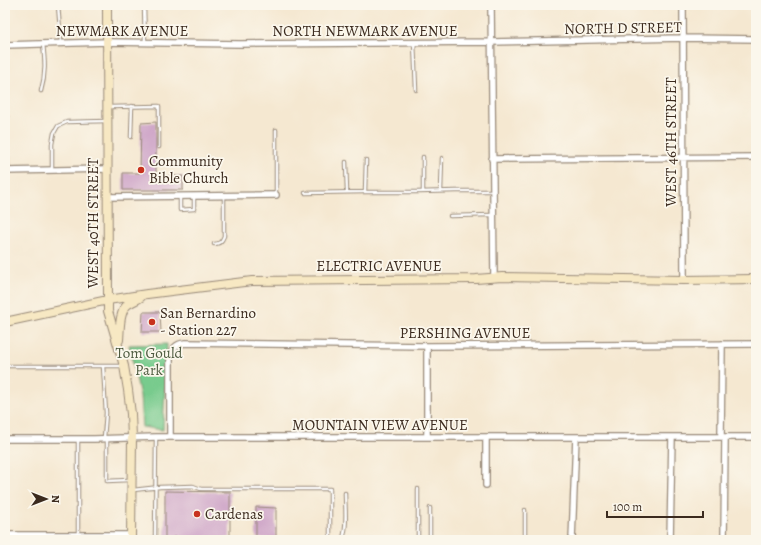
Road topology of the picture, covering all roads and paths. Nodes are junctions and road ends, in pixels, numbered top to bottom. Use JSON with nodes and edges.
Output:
{"nodes":[{"id":1,"x":58,"y":5,"type":"edge"},
{"id":2,"x":107,"y":5,"type":"edge"},
{"id":3,"x":144,"y":5,"type":"edge"},
{"id":4,"x":491,"y":5,"type":"edge"},
{"id":5,"x":683,"y":5,"type":"edge"},
{"id":6,"x":683,"y":38,"type":"junction"},
{"id":7,"x":756,"y":38,"type":"edge"},
{"id":8,"x":107,"y":42,"type":"junction"},
{"id":9,"x":144,"y":42,"type":"junction"},
{"id":10,"x":414,"y":42,"type":"junction"},
{"id":11,"x":491,"y":42,"type":"junction"},
{"id":12,"x":61,"y":43,"type":"junction"},
{"id":13,"x":5,"y":44,"type":"edge"},
{"id":14,"x":43,"y":44,"type":"junction"},
{"id":15,"x":240,"y":44,"type":"joint"},
{"id":16,"x":416,"y":90,"type":"dead end"},
{"id":17,"x":41,"y":91,"type":"dead end"},
{"id":18,"x":132,"y":106,"type":"junction"},
{"id":19,"x":107,"y":107,"type":"junction"},
{"id":20,"x":7,"y":116,"type":"dead end"},
{"id":21,"x":107,"y":121,"type":"junction"},
{"id":22,"x":276,"y":130,"type":"dead end"},
{"id":23,"x":131,"y":137,"type":"dead end"},
{"id":24,"x":159,"y":147,"type":"dead end"},
{"id":25,"x":423,"y":157,"type":"dead end"},
{"id":26,"x":442,"y":158,"type":"dead end"},
{"id":27,"x":683,"y":158,"type":"junction"},
{"id":28,"x":756,"y":158,"type":"edge"},
{"id":29,"x":492,"y":159,"type":"junction"},
{"id":30,"x":366,"y":160,"type":"dead end"},
{"id":31,"x":346,"y":162,"type":"dead end"},
{"id":32,"x":107,"y":169,"type":"junction"},
{"id":33,"x":52,"y":170,"type":"junction"},
{"id":34,"x":7,"y":171,"type":"edge"},
{"id":35,"x":441,"y":191,"type":"junction"},
{"id":36,"x":493,"y":191,"type":"junction"},
{"id":37,"x":347,"y":192,"type":"junction"},
{"id":38,"x":365,"y":192,"type":"junction"},
{"id":39,"x":423,"y":192,"type":"junction"},
{"id":40,"x":305,"y":194,"type":"dead end"},
{"id":41,"x":180,"y":196,"type":"junction"},
{"id":42,"x":194,"y":196,"type":"junction"},
{"id":43,"x":224,"y":196,"type":"junction"},
{"id":44,"x":276,"y":196,"type":"joint"},
{"id":45,"x":107,"y":197,"type":"junction"},
{"id":46,"x":493,"y":215,"type":"junction"},
{"id":47,"x":450,"y":216,"type":"dead end"},
{"id":48,"x":214,"y":244,"type":"dead end"},
{"id":49,"x":494,"y":278,"type":"junction"},
{"id":50,"x":756,"y":279,"type":"edge"},
{"id":51,"x":684,"y":280,"type":"junction"},
{"id":52,"x":147,"y":294,"type":"junction"},
{"id":53,"x":108,"y":300,"type":"junction"},
{"id":54,"x":5,"y":322,"type":"edge"},
{"id":55,"x":722,"y":344,"type":"junction"},
{"id":56,"x":756,"y":344,"type":"edge"},
{"id":57,"x":118,"y":346,"type":"junction"},
{"id":58,"x":428,"y":346,"type":"junction"},
{"id":59,"x":5,"y":366,"type":"edge"},
{"id":60,"x":103,"y":366,"type":"junction"},
{"id":61,"x":124,"y":366,"type":"junction"},
{"id":62,"x":132,"y":437,"type":"junction"},
{"id":63,"x":156,"y":437,"type":"junction"},
{"id":64,"x":170,"y":437,"type":"junction"},
{"id":65,"x":427,"y":437,"type":"junction"},
{"id":66,"x":486,"y":437,"type":"junction"},
{"id":67,"x":576,"y":437,"type":"junction"},
{"id":68,"x":672,"y":437,"type":"junction"},
{"id":69,"x":723,"y":437,"type":"junction"},
{"id":70,"x":756,"y":437,"type":"edge"},
{"id":71,"x":105,"y":438,"type":"junction"},
{"id":72,"x":5,"y":439,"type":"edge"},
{"id":73,"x":78,"y":439,"type":"junction"},
{"id":74,"x":132,"y":480,"type":"junction"},
{"id":75,"x":486,"y":486,"type":"dead end"},
{"id":76,"x":155,"y":488,"type":"junction"},
{"id":77,"x":418,"y":489,"type":"dead end"},
{"id":78,"x":132,"y":490,"type":"junction"},
{"id":79,"x":345,"y":493,"type":"dead end"},
{"id":80,"x":430,"y":508,"type":"dead end"},
{"id":81,"x":525,"y":510,"type":"dead end"},
{"id":82,"x":5,"y":535,"type":"edge"},
{"id":83,"x":131,"y":537,"type":"edge"},
{"id":84,"x":78,"y":538,"type":"edge"},
{"id":85,"x":155,"y":540,"type":"edge"},
{"id":86,"x":331,"y":540,"type":"edge"},
{"id":87,"x":342,"y":540,"type":"edge"},
{"id":88,"x":418,"y":540,"type":"edge"},
{"id":89,"x":430,"y":540,"type":"edge"},
{"id":90,"x":525,"y":540,"type":"edge"},
{"id":91,"x":572,"y":540,"type":"edge"},
{"id":92,"x":670,"y":540,"type":"edge"},
{"id":93,"x":724,"y":540,"type":"edge"}],
"edges":[{"from":1,"to":12,"type":"lane"},
{"from":2,"to":8,"type":"main road","name":"WEST 40TH STREET"},
{"from":3,"to":9,"type":"lane"},
{"from":4,"to":11,"type":"street"},
{"from":5,"to":6,"type":"street","name":"WEST 46TH STREET"},
{"from":6,"to":7,"type":"street","name":"NORTH D STREET"},
{"from":6,"to":11,"type":"street","name":"NORTH D STREET"},
{"from":6,"to":27,"type":"street","name":"WEST 46TH STREET"},
{"from":8,"to":9,"type":"street","name":"NEWMARK AVENUE"},
{"from":8,"to":12,"type":"street","name":"NEWMARK AVENUE"},
{"from":8,"to":19,"type":"main road","name":"WEST 40TH STREET"},
{"from":9,"to":15,"type":"street","name":"NEWMARK AVENUE"},
{"from":10,"to":11,"type":"street","name":"NORTH NEWMARK AVENUE"},
{"from":10,"to":15,"type":"street","name":"NORTH NEWMARK AVENUE"},
{"from":10,"to":16,"type":"lane"},
{"from":11,"to":29,"type":"street"},
{"from":12,"to":14,"type":"street","name":"NEWMARK AVENUE"},
{"from":13,"to":14,"type":"street","name":"NEWMARK AVENUE"},
{"from":14,"to":17,"type":"lane"},
{"from":18,"to":19,"type":"lane"},
{"from":18,"to":23,"type":"lane"},
{"from":18,"to":24,"type":"lane"},
{"from":19,"to":21,"type":"main road","name":"WEST 40TH STREET"},
{"from":20,"to":34,"type":"lane"},
{"from":21,"to":32,"type":"main road","name":"WEST 40TH STREET"},
{"from":21,"to":33,"type":"lane"},
{"from":22,"to":44,"type":"lane"},
{"from":25,"to":39,"type":"lane"},
{"from":26,"to":35,"type":"lane"},
{"from":27,"to":28,"type":"street"},
{"from":27,"to":29,"type":"street"},
{"from":27,"to":51,"type":"street","name":"WEST 46TH STREET"},
{"from":29,"to":36,"type":"street"},
{"from":30,"to":38,"type":"lane"},
{"from":31,"to":37,"type":"lane"},
{"from":32,"to":33,"type":"street"},
{"from":32,"to":45,"type":"main road","name":"WEST 40TH STREET"},
{"from":33,"to":34,"type":"street"},
{"from":35,"to":36,"type":"lane"},
{"from":35,"to":39,"type":"lane"},
{"from":36,"to":46,"type":"street"},
{"from":37,"to":38,"type":"lane"},
{"from":37,"to":40,"type":"lane"},
{"from":38,"to":39,"type":"lane"},
{"from":41,"to":42,"type":"street"},
{"from":41,"to":42,"type":"lane"},
{"from":41,"to":45,"type":"street"},
{"from":42,"to":43,"type":"street"},
{"from":43,"to":44,"type":"street"},
{"from":43,"to":48,"type":"lane"},
{"from":45,"to":53,"type":"main road","name":"WEST 40TH STREET"},
{"from":46,"to":47,"type":"lane"},
{"from":46,"to":49,"type":"street"},
{"from":49,"to":51,"type":"main road","name":"ELECTRIC AVENUE"},
{"from":49,"to":52,"type":"main road","name":"ELECTRIC AVENUE"},
{"from":50,"to":51,"type":"main road","name":"ELECTRIC AVENUE"},
{"from":52,"to":53,"type":"main road","name":"ELECTRIC AVENUE"},
{"from":52,"to":57,"type":"main road"},
{"from":53,"to":54,"type":"main road","name":"ELECTRIC AVENUE"},
{"from":53,"to":57,"type":"main road","name":"WEST 40TH STREET"},
{"from":55,"to":56,"type":"street","name":"PERSHING AVENUE"},
{"from":55,"to":58,"type":"street","name":"PERSHING AVENUE"},
{"from":55,"to":69,"type":"street"},
{"from":57,"to":61,"type":"main road","name":"WEST 40TH STREET"},
{"from":58,"to":64,"type":"street","name":"PERSHING AVENUE"},
{"from":58,"to":65,"type":"street"},
{"from":59,"to":60,"type":"lane"},
{"from":60,"to":61,"type":"lane"},
{"from":60,"to":71,"type":"lane"},
{"from":61,"to":62,"type":"main road","name":"WEST 40TH STREET"},
{"from":62,"to":63,"type":"street","name":"MOUNTAIN VIEW AVENUE"},
{"from":62,"to":71,"type":"street","name":"MOUNTAIN VIEW AVENUE"},
{"from":62,"to":74,"type":"main road","name":"WEST 40TH STREET"},
{"from":63,"to":64,"type":"street","name":"MOUNTAIN VIEW AVENUE"},
{"from":63,"to":76,"type":"lane"},
{"from":64,"to":65,"type":"street","name":"MOUNTAIN VIEW AVENUE"},
{"from":65,"to":66,"type":"street","name":"MOUNTAIN VIEW AVENUE"},
{"from":66,"to":67,"type":"street","name":"MOUNTAIN VIEW AVENUE"},
{"from":66,"to":75,"type":"street"},
{"from":67,"to":68,"type":"street","name":"MOUNTAIN VIEW AVENUE"},
{"from":67,"to":91,"type":"street"},
{"from":68,"to":69,"type":"street","name":"MOUNTAIN VIEW AVENUE"},
{"from":68,"to":92,"type":"street"},
{"from":69,"to":70,"type":"street","name":"MOUNTAIN VIEW AVENUE"},
{"from":69,"to":93,"type":"street"},
{"from":71,"to":73,"type":"street","name":"MOUNTAIN VIEW AVENUE"},
{"from":71,"to":74,"type":"lane"},
{"from":72,"to":73,"type":"street","name":"MOUNTAIN VIEW AVENUE"},
{"from":73,"to":84,"type":"lane"},
{"from":74,"to":78,"type":"main road","name":"WEST 40TH STREET"},
{"from":76,"to":78,"type":"lane"},
{"from":76,"to":85,"type":"lane"},
{"from":76,"to":86,"type":"lane"},
{"from":77,"to":88,"type":"lane"},
{"from":78,"to":83,"type":"main road","name":"WEST 40TH STREET"},
{"from":79,"to":87,"type":"lane"},
{"from":80,"to":89,"type":"lane"},
{"from":81,"to":90,"type":"lane"},
{"from":82,"to":84,"type":"street"},
{"from":83,"to":84,"type":"street"}]}
